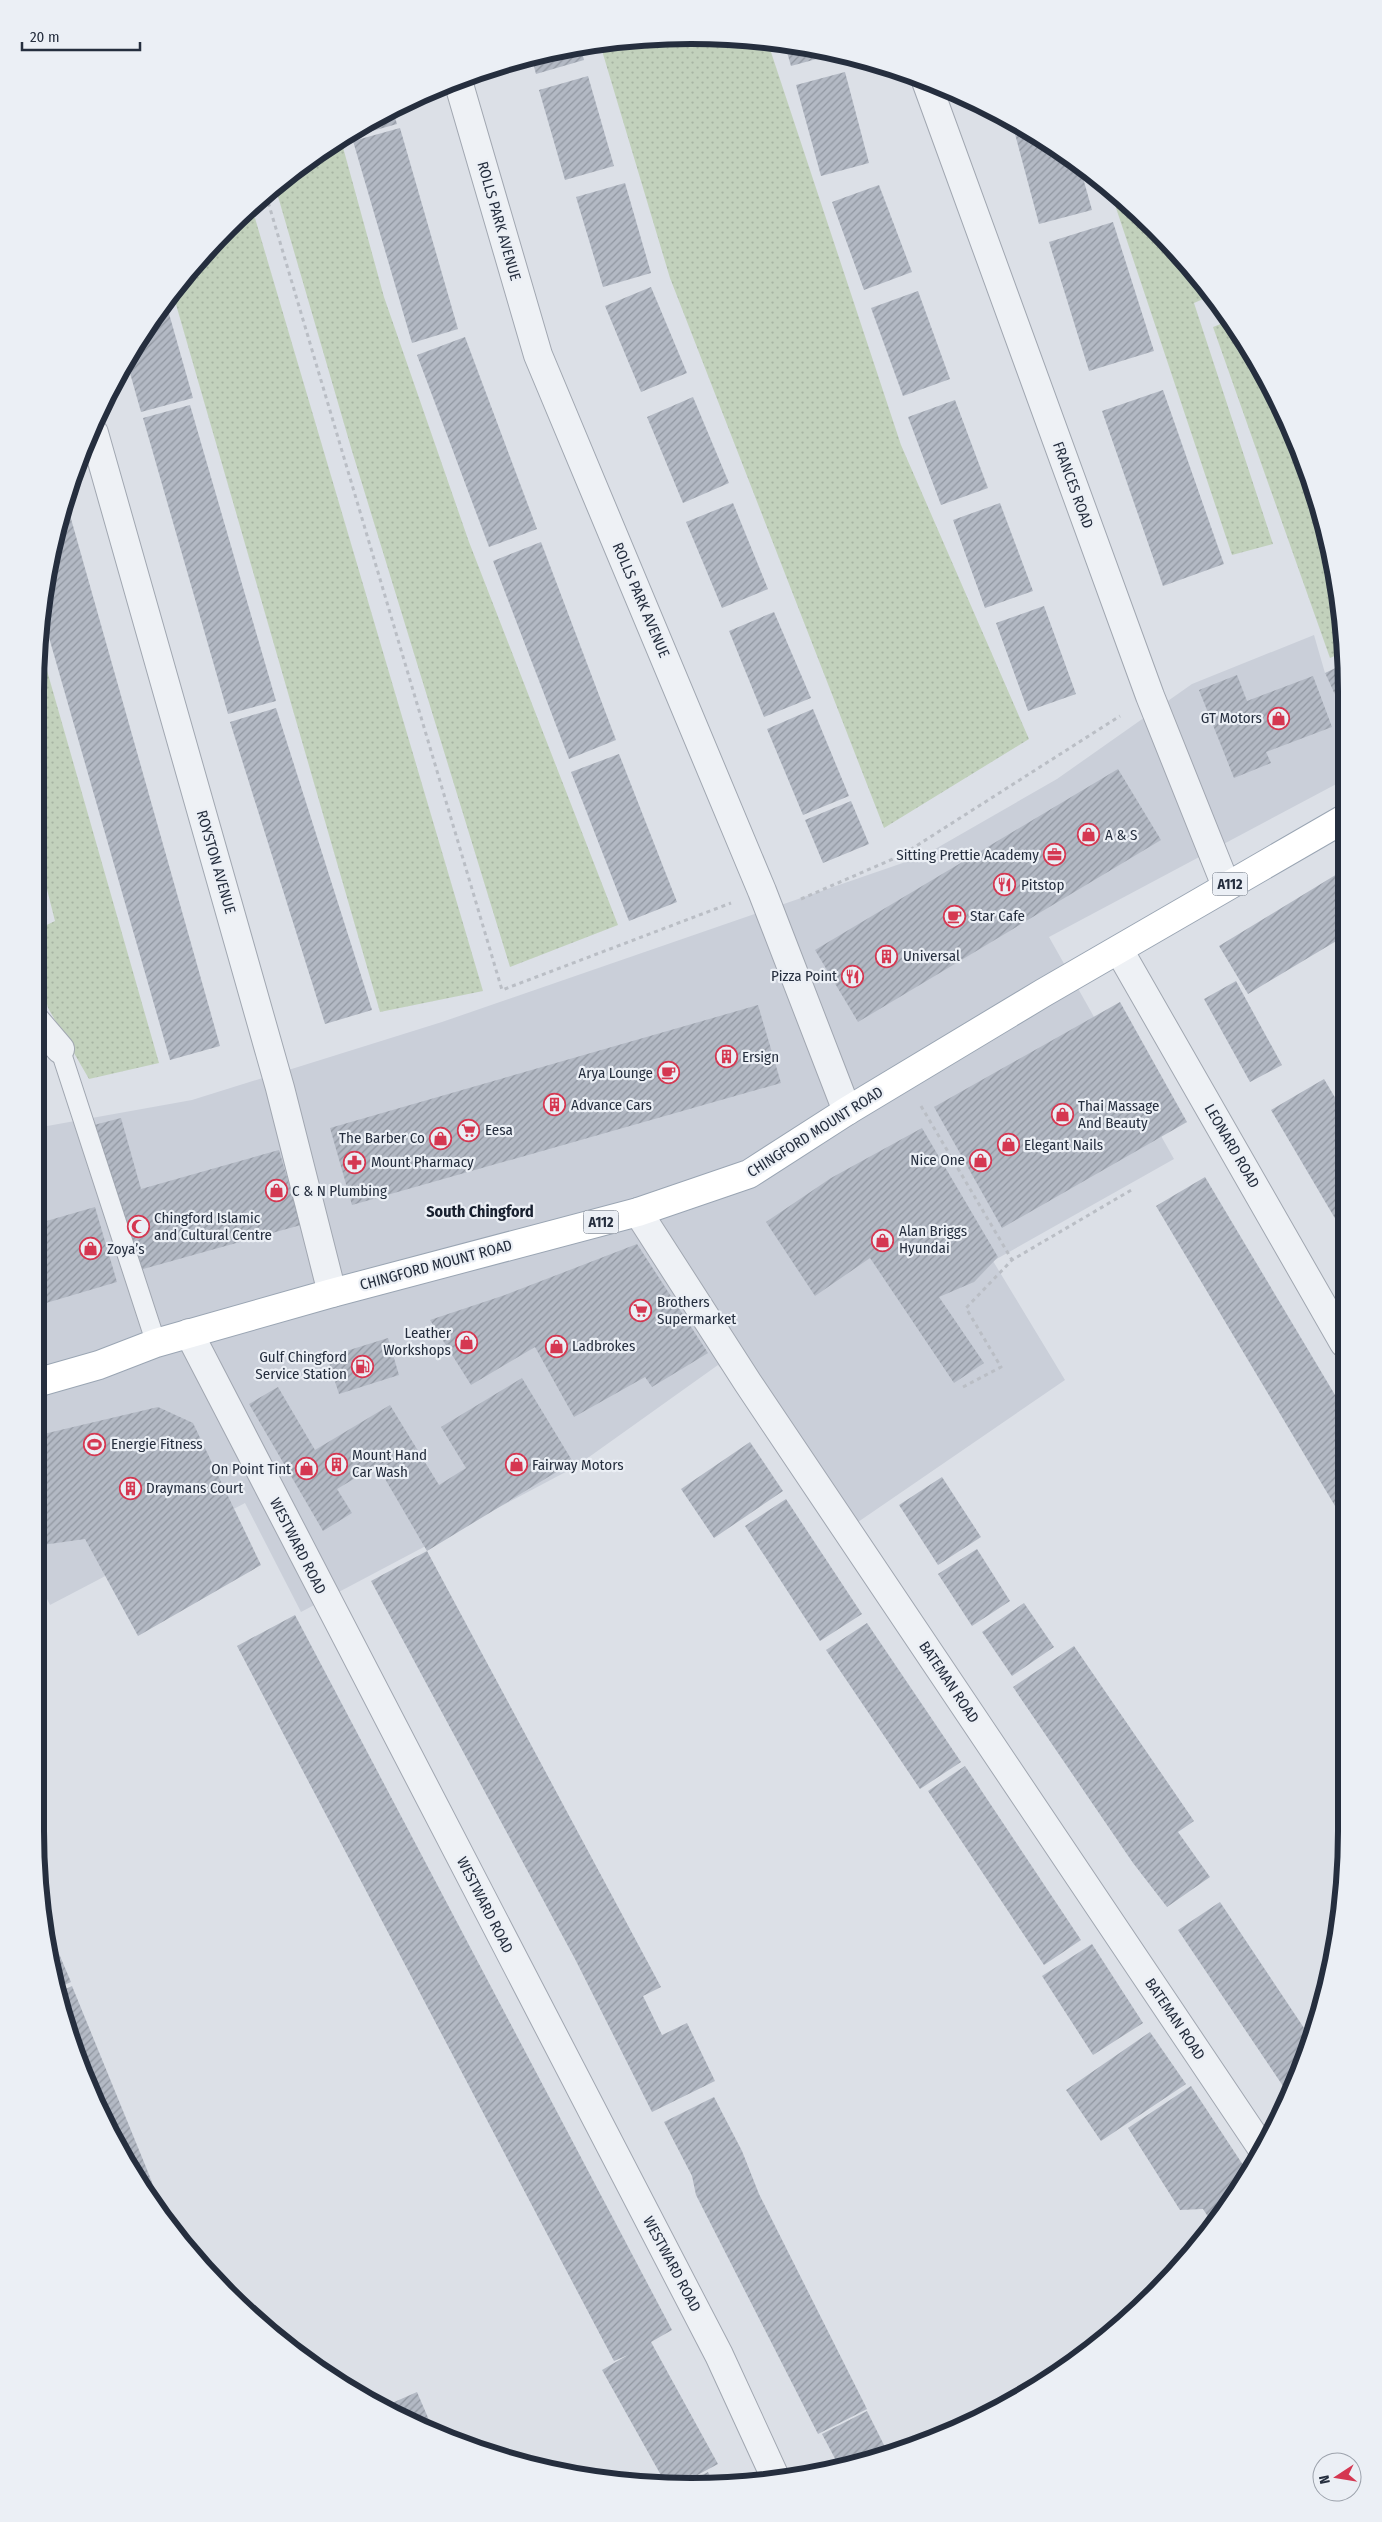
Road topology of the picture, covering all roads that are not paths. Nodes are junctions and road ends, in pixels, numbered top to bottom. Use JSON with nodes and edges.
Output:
{"nodes":[{"id":1,"x":460,"y":87,"type":"edge"},
{"id":2,"x":932,"y":91,"type":"edge"},
{"id":3,"x":95,"y":438,"type":"edge"},
{"id":4,"x":1338,"y":822,"type":"edge"},
{"id":5,"x":1226,"y":886,"type":"junction"},
{"id":6,"x":1119,"y":950,"type":"junction"},
{"id":7,"x":44,"y":1031,"type":"edge"},
{"id":8,"x":60,"y":1049,"type":"joint"},
{"id":9,"x":847,"y":1111,"type":"junction"},
{"id":10,"x":638,"y":1212,"type":"junction"},
{"id":11,"x":332,"y":1292,"type":"junction"},
{"id":12,"x":189,"y":1333,"type":"junction"},
{"id":13,"x":1338,"y":1333,"type":"edge"},
{"id":14,"x":156,"y":1343,"type":"junction"},
{"id":15,"x":44,"y":1381,"type":"edge"},
{"id":16,"x":1258,"y":2143,"type":"edge"},
{"id":17,"x":773,"y":2473,"type":"edge"}],
"edges":[{"from":1,"to":9,"type":"street","name":"ROLLS PARK AVENUE"},
{"from":2,"to":5,"type":"street","name":"FRANCES ROAD"},
{"from":3,"to":11,"type":"street","name":"ROYSTON AVENUE"},
{"from":4,"to":5,"type":"main road","name":"CHINGFORD MOUNT ROAD","number":"A112"},
{"from":5,"to":6,"type":"main road","name":"CHINGFORD MOUNT ROAD","number":"A112"},
{"from":6,"to":9,"type":"main road","name":"CHINGFORD MOUNT ROAD","number":"A112"},
{"from":6,"to":13,"type":"street","name":"LEONARD ROAD"},
{"from":7,"to":8,"type":"street"},
{"from":8,"to":14,"type":"lane"},
{"from":9,"to":10,"type":"main road","name":"CHINGFORD MOUNT ROAD","number":"A112"},
{"from":10,"to":11,"type":"main road","name":"CHINGFORD MOUNT ROAD","number":"A112"},
{"from":10,"to":16,"type":"street","name":"BATEMAN ROAD"},
{"from":11,"to":12,"type":"main road","name":"CHINGFORD MOUNT ROAD","number":"A112"},
{"from":12,"to":14,"type":"main road","name":"CHINGFORD MOUNT ROAD","number":"A112"},
{"from":12,"to":17,"type":"street","name":"WESTWARD ROAD"},
{"from":14,"to":15,"type":"main road","name":"CHINGFORD MOUNT ROAD","number":"A112"}]}
